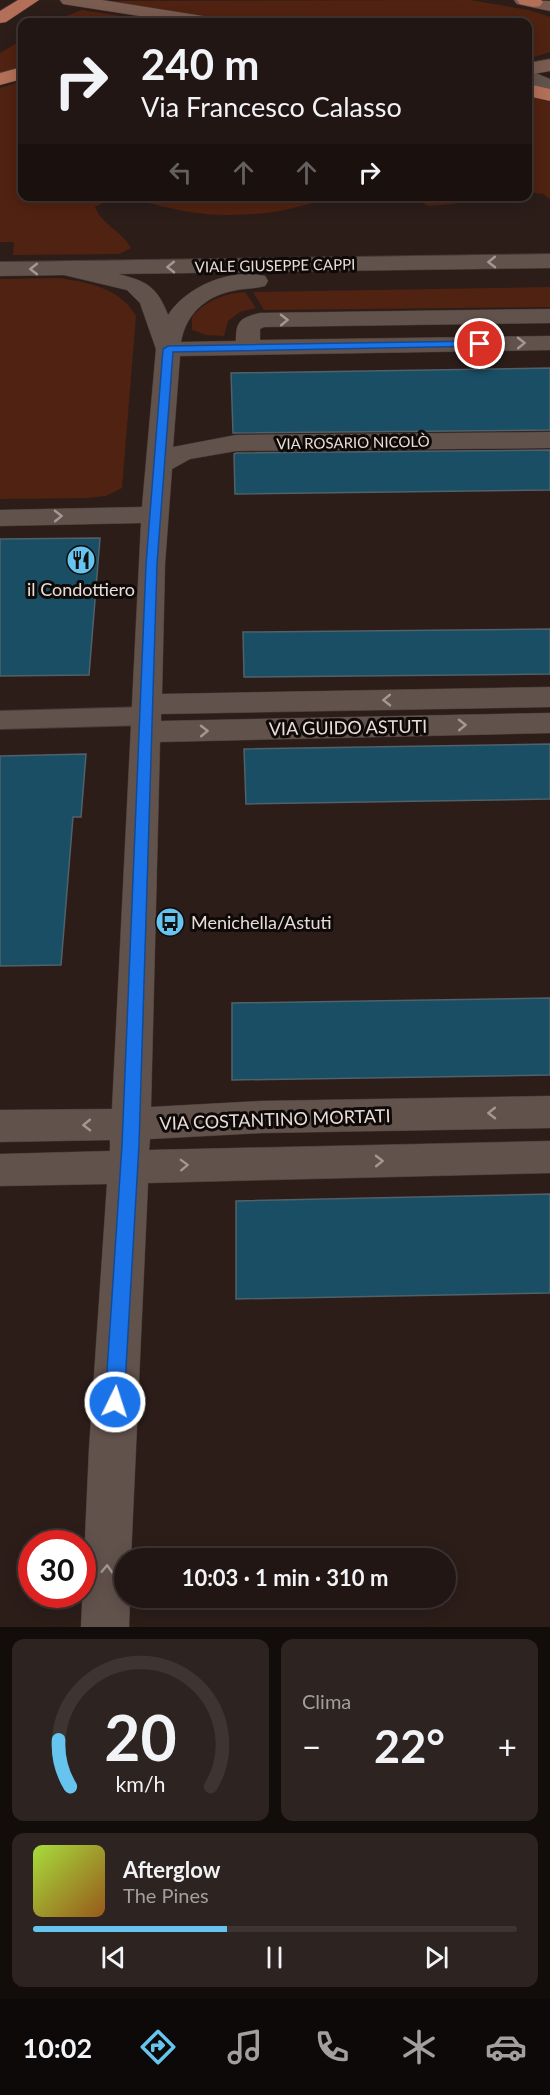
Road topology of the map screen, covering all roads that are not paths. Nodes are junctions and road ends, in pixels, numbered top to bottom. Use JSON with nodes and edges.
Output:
{"nodes":[{"id":1,"x":30,"y":0,"type":"edge"},
{"id":2,"x":69,"y":0,"type":"edge"},
{"id":3,"x":0,"y":18,"type":"edge"},
{"id":4,"x":183,"y":18,"type":"edge"},
{"id":5,"x":550,"y":65,"type":"edge"},
{"id":6,"x":532,"y":68,"type":"edge"},
{"id":7,"x":18,"y":75,"type":"edge"},
{"id":8,"x":532,"y":78,"type":"edge"},
{"id":9,"x":0,"y":79,"type":"edge"},
{"id":10,"x":550,"y":86,"type":"edge"},
{"id":11,"x":532,"y":91,"type":"edge"},
{"id":12,"x":550,"y":95,"type":"edge"},
{"id":13,"x":550,"y":261,"type":"edge"},
{"id":14,"x":0,"y":269,"type":"edge"},
{"id":15,"x":68,"y":269,"type":"junction"},
{"id":16,"x":550,"y":279,"type":"edge"},
{"id":17,"x":550,"y":316,"type":"edge"},
{"id":18,"x":550,"y":343,"type":"edge"},
{"id":19,"x":248,"y":348,"type":"junction"},
{"id":20,"x":168,"y":349,"type":"junction"},
{"id":21,"x":550,"y":423,"type":"edge"},
{"id":22,"x":162,"y":424,"type":"junction"},
{"id":23,"x":550,"y":440,"type":"edge"},
{"id":24,"x":160,"y":465,"type":"junction"},
{"id":25,"x":154,"y":515,"type":"junction"},
{"id":26,"x":0,"y":518,"type":"edge"},
{"id":27,"x":550,"y":697,"type":"edge"},
{"id":28,"x":147,"y":717,"type":"junction"},
{"id":29,"x":0,"y":720,"type":"edge"},
{"id":30,"x":550,"y":723,"type":"edge"},
{"id":31,"x":550,"y":1112,"type":"edge"},
{"id":32,"x":131,"y":1124,"type":"junction"},
{"id":33,"x":0,"y":1126,"type":"edge"},
{"id":34,"x":550,"y":1157,"type":"edge"},
{"id":35,"x":129,"y":1167,"type":"junction"},
{"id":36,"x":0,"y":1170,"type":"edge"},
{"id":37,"x":105,"y":1627,"type":"edge"}],
"edges":[{"from":1,"to":3,"type":"highway"},
{"from":2,"to":4,"type":"main road"},
{"from":5,"to":6,"type":"main road"},
{"from":7,"to":9,"type":"highway"},
{"from":8,"to":10,"type":"street"},
{"from":11,"to":12,"type":"highway"},
{"from":13,"to":15,"type":"street","name":"VIALE GIUSEPPE CAPPI","one_way":true},
{"from":15,"to":14,"type":"street","name":"VIALE GIUSEPPE CAPPI","one_way":true},
{"from":15,"to":20,"type":"street"},
{"from":16,"to":20,"type":"street","name":"VIALE GIUSEPPE CAPPI"},
{"from":19,"to":17,"type":"street","one_way":true},
{"from":19,"to":18,"type":"street","one_way":true},
{"from":19,"to":20,"type":"street"},
{"from":20,"to":22,"type":"street"},
{"from":21,"to":22,"type":"street","name":"VIA ROSARIO NICOLÒ"},
{"from":22,"to":24,"type":"street"},
{"from":23,"to":24,"type":"street","name":"VIA ROSARIO NICOLÒ"},
{"from":24,"to":25,"type":"street"},
{"from":26,"to":25,"type":"street","one_way":true},
{"from":25,"to":28,"type":"street"},
{"from":27,"to":28,"type":"street","name":"VIA GUIDO ASTUTI","one_way":true},
{"from":28,"to":29,"type":"street"},
{"from":28,"to":30,"type":"street","name":"VIA GUIDO ASTUTI","one_way":true},
{"from":28,"to":32,"type":"street"},
{"from":31,"to":32,"type":"street","name":"VIA COSTANTINO MORTATI","one_way":true},
{"from":32,"to":33,"type":"street","name":"VIA COSTANTINO MORTATI","one_way":true},
{"from":32,"to":35,"type":"street"},
{"from":35,"to":34,"type":"street","one_way":true},
{"from":35,"to":36,"type":"street"},
{"from":37,"to":35,"type":"street","one_way":true}]}
